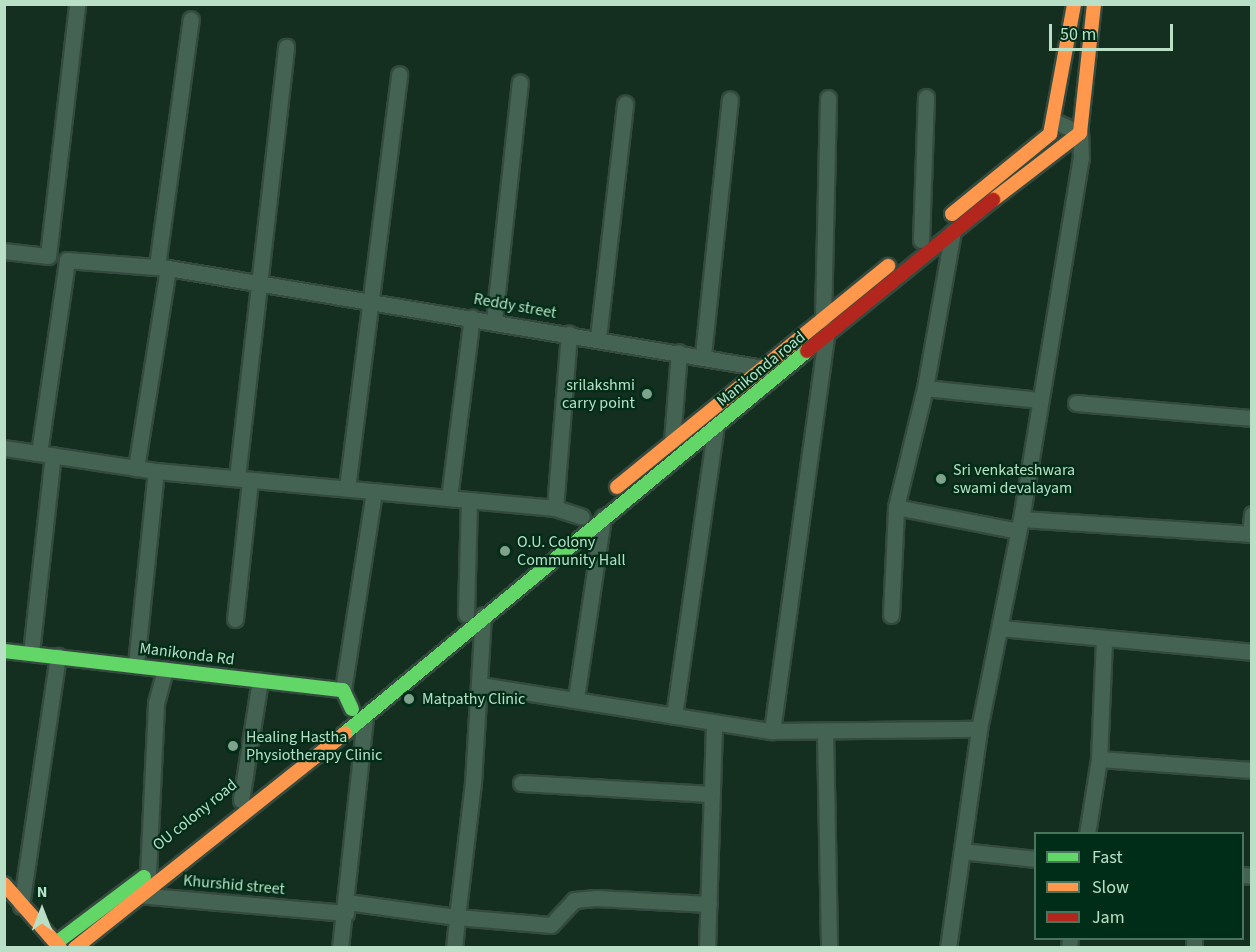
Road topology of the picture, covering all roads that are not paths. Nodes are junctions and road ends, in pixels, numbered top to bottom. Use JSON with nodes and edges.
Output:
{"nodes":[{"id":1,"x":77,"y":4,"type":"edge"},
{"id":2,"x":1074,"y":4,"type":"edge"},
{"id":3,"x":1094,"y":4,"type":"edge"},
{"id":4,"x":191,"y":20,"type":"dead end"},
{"id":5,"x":286,"y":47,"type":"dead end"},
{"id":6,"x":399,"y":74,"type":"dead end"},
{"id":7,"x":520,"y":82,"type":"dead end"},
{"id":8,"x":926,"y":97,"type":"dead end"},
{"id":9,"x":828,"y":98,"type":"dead end"},
{"id":10,"x":730,"y":99,"type":"dead end"},
{"id":11,"x":625,"y":104,"type":"dead end"},
{"id":12,"x":1056,"y":122,"type":"junction"},
{"id":13,"x":1080,"y":133,"type":"junction"},
{"id":14,"x":953,"y":231,"type":"junction"},
{"id":15,"x":921,"y":240,"type":"junction"},
{"id":16,"x":4,"y":251,"type":"edge"},
{"id":17,"x":48,"y":256,"type":"junction"},
{"id":18,"x":67,"y":260,"type":"junction"},
{"id":19,"x":163,"y":267,"type":"junction"},
{"id":20,"x":261,"y":283,"type":"junction"},
{"id":21,"x":373,"y":301,"type":"junction"},
{"id":22,"x":472,"y":317,"type":"junction"},
{"id":23,"x":494,"y":320,"type":"junction"},
{"id":24,"x":823,"y":320,"type":"junction"},
{"id":25,"x":569,"y":334,"type":"junction"},
{"id":26,"x":826,"y":336,"type":"junction"},
{"id":27,"x":598,"y":338,"type":"junction"},
{"id":28,"x":679,"y":352,"type":"junction"},
{"id":29,"x":703,"y":355,"type":"junction"},
{"id":30,"x":763,"y":368,"type":"junction"},
{"id":31,"x":925,"y":388,"type":"junction"},
{"id":32,"x":1039,"y":400,"type":"junction"},
{"id":33,"x":1076,"y":403,"type":"dead end"},
{"id":34,"x":1251,"y":418,"type":"edge"},
{"id":35,"x":716,"y":426,"type":"junction"},
{"id":36,"x":672,"y":441,"type":"junction"},
{"id":37,"x":4,"y":448,"type":"edge"},
{"id":38,"x":46,"y":454,"type":"junction"},
{"id":39,"x":136,"y":468,"type":"junction"},
{"id":40,"x":156,"y":471,"type":"junction"},
{"id":41,"x":244,"y":479,"type":"junction"},
{"id":42,"x":347,"y":488,"type":"junction"},
{"id":43,"x":374,"y":491,"type":"junction"},
{"id":44,"x":449,"y":498,"type":"junction"},
{"id":45,"x":469,"y":500,"type":"junction"},
{"id":46,"x":896,"y":507,"type":"junction"},
{"id":47,"x":555,"y":508,"type":"junction"},
{"id":48,"x":1251,"y":514,"type":"edge"},
{"id":49,"x":582,"y":517,"type":"junction"},
{"id":50,"x":603,"y":517,"type":"junction"},
{"id":51,"x":1020,"y":525,"type":"junction"},
{"id":52,"x":466,"y":614,"type":"junction"},
{"id":53,"x":483,"y":615,"type":"junction"},
{"id":54,"x":891,"y":615,"type":"dead end"},
{"id":55,"x":235,"y":619,"type":"dead end"},
{"id":56,"x":1000,"y":628,"type":"junction"},
{"id":57,"x":1104,"y":640,"type":"junction"},
{"id":58,"x":4,"y":651,"type":"edge"},
{"id":59,"x":1251,"y":652,"type":"edge"},
{"id":60,"x":31,"y":653,"type":"junction"},
{"id":61,"x":58,"y":656,"type":"junction"},
{"id":62,"x":136,"y":664,"type":"junction"},
{"id":63,"x":165,"y":669,"type":"junction"},
{"id":64,"x":260,"y":680,"type":"junction"},
{"id":65,"x":480,"y":685,"type":"junction"},
{"id":66,"x":343,"y":690,"type":"junction"},
{"id":67,"x":576,"y":698,"type":"junction"},
{"id":68,"x":359,"y":713,"type":"junction"},
{"id":69,"x":674,"y":716,"type":"junction"},
{"id":70,"x":714,"y":724,"type":"junction"},
{"id":71,"x":979,"y":729,"type":"junction"},
{"id":72,"x":772,"y":731,"type":"junction"},
{"id":73,"x":825,"y":733,"type":"junction"},
{"id":74,"x":1099,"y":759,"type":"junction"},
{"id":75,"x":1251,"y":770,"type":"edge"},
{"id":76,"x":521,"y":783,"type":"dead end"},
{"id":77,"x":712,"y":794,"type":"junction"},
{"id":78,"x":241,"y":800,"type":"junction"},
{"id":79,"x":1087,"y":832,"type":"edge"},
{"id":80,"x":962,"y":851,"type":"junction"},
{"id":81,"x":1034,"y":859,"type":"edge"},
{"id":82,"x":147,"y":874,"type":"junction"},
{"id":83,"x":119,"y":894,"type":"junction"},
{"id":84,"x":10,"y":895,"type":"edge"},
{"id":85,"x":141,"y":895,"type":"junction"},
{"id":86,"x":709,"y":904,"type":"junction"},
{"id":87,"x":346,"y":907,"type":"junction"},
{"id":88,"x":457,"y":917,"type":"junction"},
{"id":89,"x":42,"y":932,"type":"junction"},
{"id":90,"x":58,"y":945,"type":"edge"},
{"id":91,"x":40,"y":948,"type":"edge"},
{"id":92,"x":75,"y":948,"type":"edge"},
{"id":93,"x":340,"y":948,"type":"edge"},
{"id":94,"x":454,"y":948,"type":"edge"},
{"id":95,"x":707,"y":948,"type":"edge"},
{"id":96,"x":829,"y":948,"type":"edge"},
{"id":97,"x":948,"y":948,"type":"edge"}],
"edges":[{"from":1,"to":17,"type":"street"},
{"from":2,"to":12,"type":"street","name":"Manikonda road"},
{"from":3,"to":13,"type":"street"},
{"from":4,"to":19,"type":"street"},
{"from":5,"to":20,"type":"street"},
{"from":6,"to":21,"type":"street"},
{"from":7,"to":23,"type":"street"},
{"from":8,"to":15,"type":"street"},
{"from":9,"to":24,"type":"street"},
{"from":10,"to":29,"type":"street"},
{"from":11,"to":27,"type":"street"},
{"from":12,"to":13,"type":"street"},
{"from":12,"to":15,"type":"street","name":"Manikonda road"},
{"from":13,"to":14,"type":"street","name":"Manikonda road"},
{"from":13,"to":32,"type":"street"},
{"from":14,"to":26,"type":"street","name":"Manikonda road"},
{"from":14,"to":31,"type":"street"},
{"from":15,"to":24,"type":"street","name":"Manikonda road"},
{"from":16,"to":17,"type":"street","name":"Reddy street"},
{"from":17,"to":18,"type":"street","name":"Reddy street"},
{"from":18,"to":19,"type":"street","name":"Reddy street"},
{"from":18,"to":38,"type":"street"},
{"from":19,"to":20,"type":"street","name":"Reddy street"},
{"from":19,"to":39,"type":"street"},
{"from":20,"to":21,"type":"street","name":"Reddy street"},
{"from":20,"to":41,"type":"street"},
{"from":21,"to":22,"type":"street","name":"Reddy street"},
{"from":21,"to":42,"type":"street"},
{"from":22,"to":23,"type":"street","name":"Reddy street"},
{"from":22,"to":44,"type":"street"},
{"from":23,"to":25,"type":"street","name":"Reddy street"},
{"from":24,"to":30,"type":"street","name":"Manikonda road"},
{"from":25,"to":27,"type":"street","name":"Reddy street"},
{"from":25,"to":47,"type":"street"},
{"from":26,"to":35,"type":"street","name":"Manikonda road"},
{"from":26,"to":72,"type":"street"},
{"from":27,"to":28,"type":"street","name":"Reddy street"},
{"from":28,"to":29,"type":"street","name":"Reddy street"},
{"from":28,"to":36,"type":"street"},
{"from":29,"to":30,"type":"street","name":"Reddy street"},
{"from":30,"to":36,"type":"street","name":"Manikonda road"},
{"from":31,"to":32,"type":"street"},
{"from":31,"to":46,"type":"street"},
{"from":32,"to":51,"type":"street"},
{"from":33,"to":34,"type":"street"},
{"from":35,"to":50,"type":"street","name":"Manikonda road"},
{"from":35,"to":69,"type":"street"},
{"from":36,"to":49,"type":"street","name":"Manikonda road"},
{"from":37,"to":38,"type":"street"},
{"from":38,"to":39,"type":"street"},
{"from":38,"to":60,"type":"street"},
{"from":39,"to":40,"type":"street"},
{"from":40,"to":41,"type":"street"},
{"from":40,"to":62,"type":"street"},
{"from":41,"to":42,"type":"street"},
{"from":41,"to":55,"type":"street"},
{"from":42,"to":43,"type":"street"},
{"from":43,"to":44,"type":"street"},
{"from":43,"to":66,"type":"street"},
{"from":44,"to":45,"type":"street"},
{"from":45,"to":47,"type":"street"},
{"from":45,"to":52,"type":"street"},
{"from":46,"to":51,"type":"street"},
{"from":46,"to":54,"type":"street"},
{"from":47,"to":49,"type":"street"},
{"from":48,"to":51,"type":"street"},
{"from":49,"to":52,"type":"street","name":"Manikonda road"},
{"from":50,"to":53,"type":"street","name":"Manikonda road"},
{"from":50,"to":67,"type":"street"},
{"from":51,"to":56,"type":"street"},
{"from":52,"to":68,"type":"street","name":"Manikonda road"},
{"from":53,"to":65,"type":"street"},
{"from":53,"to":68,"type":"street","name":"Manikonda road"},
{"from":56,"to":57,"type":"street"},
{"from":56,"to":71,"type":"street"},
{"from":57,"to":59,"type":"street"},
{"from":57,"to":74,"type":"street"},
{"from":58,"to":60,"type":"street","name":"Manikonda Rd"},
{"from":60,"to":61,"type":"street","name":"Manikonda Rd"},
{"from":61,"to":62,"type":"street","name":"Manikonda Rd"},
{"from":61,"to":84,"type":"street"},
{"from":62,"to":63,"type":"street","name":"Manikonda Rd"},
{"from":63,"to":64,"type":"street","name":"Manikonda Rd"},
{"from":63,"to":82,"type":"street"},
{"from":64,"to":66,"type":"street","name":"Manikonda Rd"},
{"from":64,"to":78,"type":"street"},
{"from":65,"to":67,"type":"street"},
{"from":65,"to":88,"type":"street"},
{"from":66,"to":68,"type":"street"},
{"from":67,"to":69,"type":"street"},
{"from":68,"to":78,"type":"street","name":"OU colony road"},
{"from":68,"to":85,"type":"street","name":"OU colony road"},
{"from":68,"to":87,"type":"street"},
{"from":69,"to":70,"type":"street"},
{"from":70,"to":72,"type":"street"},
{"from":70,"to":77,"type":"street"},
{"from":71,"to":73,"type":"street"},
{"from":71,"to":80,"type":"street"},
{"from":72,"to":73,"type":"street"},
{"from":73,"to":96,"type":"street"},
{"from":74,"to":75,"type":"street"},
{"from":74,"to":79,"type":"street"},
{"from":76,"to":77,"type":"street"},
{"from":77,"to":86,"type":"street"},
{"from":78,"to":82,"type":"street","name":"OU colony road"},
{"from":80,"to":81,"type":"street"},
{"from":80,"to":97,"type":"street"},
{"from":82,"to":83,"type":"street","name":"OU colony road"},
{"from":83,"to":85,"type":"street","name":"Khurshid street"},
{"from":83,"to":90,"type":"street","name":"OU colony road"},
{"from":84,"to":89,"type":"street"},
{"from":85,"to":87,"type":"street","name":"Khurshid street"},
{"from":85,"to":92,"type":"street","name":"OU colony road"},
{"from":86,"to":88,"type":"street","name":"Khurshid street"},
{"from":86,"to":95,"type":"street"},
{"from":87,"to":88,"type":"street","name":"Khurshid street"},
{"from":87,"to":93,"type":"street"},
{"from":88,"to":94,"type":"street"},
{"from":89,"to":90,"type":"street"},
{"from":89,"to":91,"type":"street"}]}
